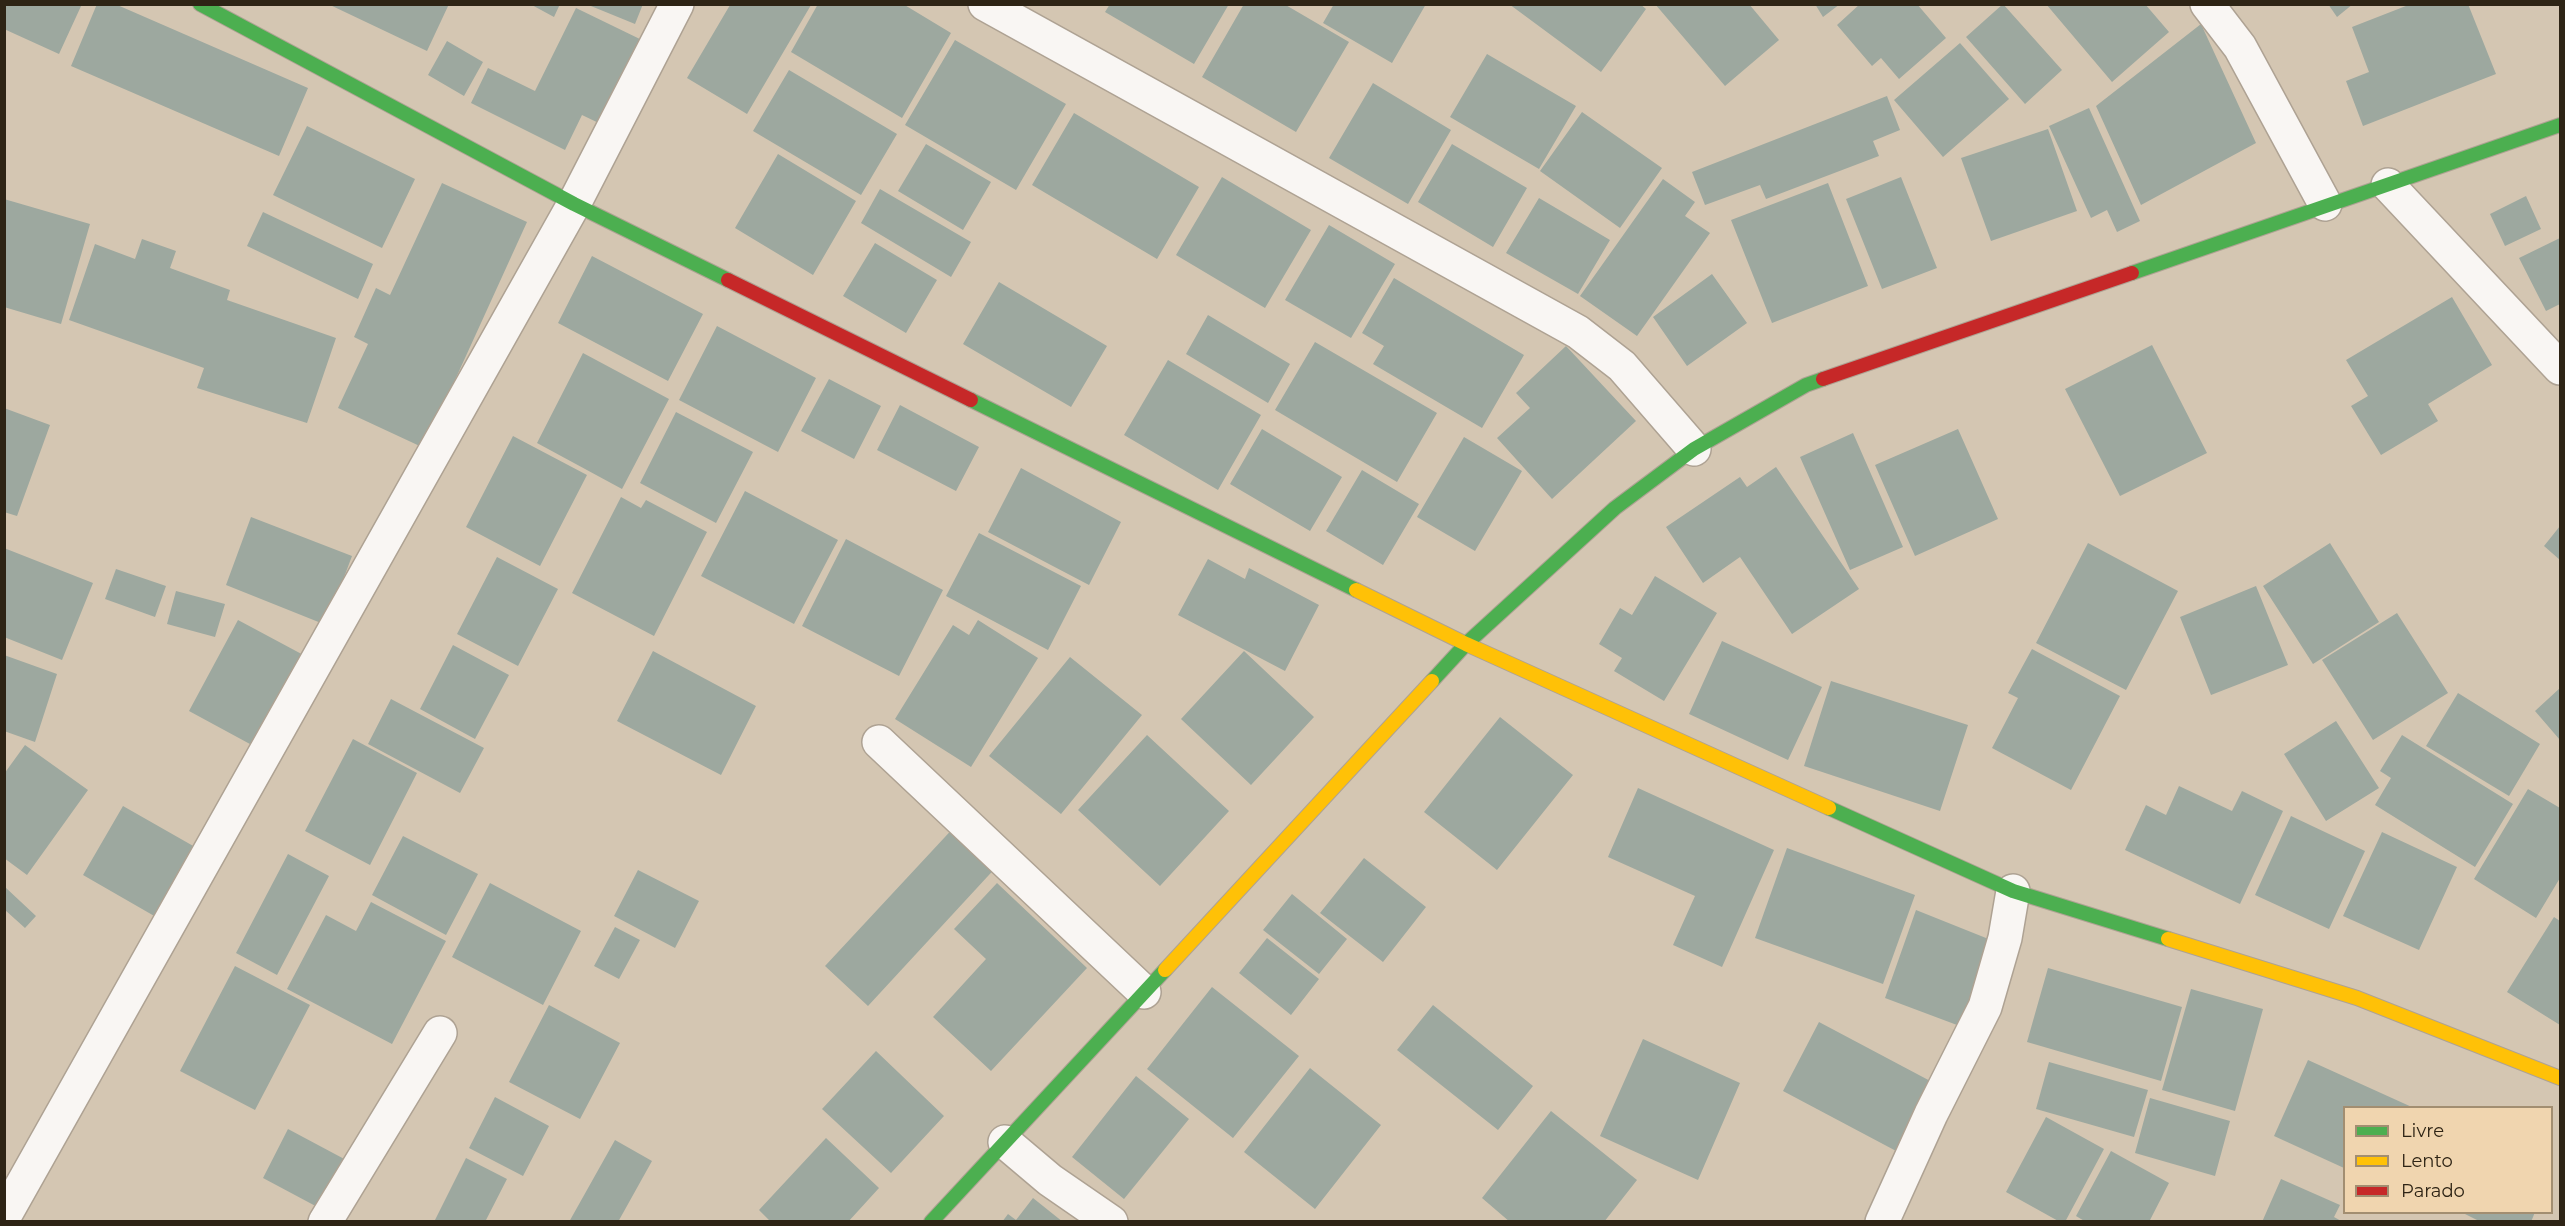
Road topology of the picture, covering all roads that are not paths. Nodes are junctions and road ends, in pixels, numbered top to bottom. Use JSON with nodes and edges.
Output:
{"nodes":[{"id":1,"x":200,"y":4,"type":"edge"},
{"id":2,"x":677,"y":4,"type":"edge"},
{"id":3,"x":985,"y":4,"type":"edge"},
{"id":4,"x":2207,"y":4,"type":"edge"},
{"id":5,"x":2560,"y":125,"type":"edge"},
{"id":6,"x":2388,"y":185,"type":"junction"},
{"id":7,"x":574,"y":204,"type":"junction"},
{"id":8,"x":2325,"y":204,"type":"junction"},
{"id":9,"x":2560,"y":368,"type":"edge"},
{"id":10,"x":1694,"y":449,"type":"junction"},
{"id":11,"x":1466,"y":644,"type":"junction"},
{"id":12,"x":879,"y":742,"type":"dead end"},
{"id":13,"x":2013,"y":891,"type":"junction"},
{"id":14,"x":1144,"y":992,"type":"junction"},
{"id":15,"x":440,"y":1033,"type":"dead end"},
{"id":16,"x":2560,"y":1078,"type":"edge"},
{"id":17,"x":1005,"y":1142,"type":"junction"},
{"id":18,"x":4,"y":1217,"type":"edge"},
{"id":19,"x":325,"y":1221,"type":"edge"},
{"id":20,"x":932,"y":1221,"type":"edge"},
{"id":21,"x":1111,"y":1221,"type":"edge"},
{"id":22,"x":1882,"y":1221,"type":"edge"}],
"edges":[{"from":1,"to":7,"type":"street"},
{"from":2,"to":7,"type":"street"},
{"from":3,"to":10,"type":"street"},
{"from":4,"to":8,"type":"street"},
{"from":5,"to":6,"type":"street"},
{"from":6,"to":8,"type":"street"},
{"from":6,"to":9,"type":"street"},
{"from":7,"to":11,"type":"street"},
{"from":7,"to":18,"type":"street"},
{"from":8,"to":10,"type":"street"},
{"from":10,"to":11,"type":"street"},
{"from":11,"to":13,"type":"street"},
{"from":11,"to":14,"type":"street"},
{"from":12,"to":14,"type":"street"},
{"from":13,"to":16,"type":"street"},
{"from":13,"to":22,"type":"street"},
{"from":14,"to":17,"type":"street"},
{"from":15,"to":19,"type":"street"},
{"from":17,"to":20,"type":"street"},
{"from":17,"to":21,"type":"street"}]}
